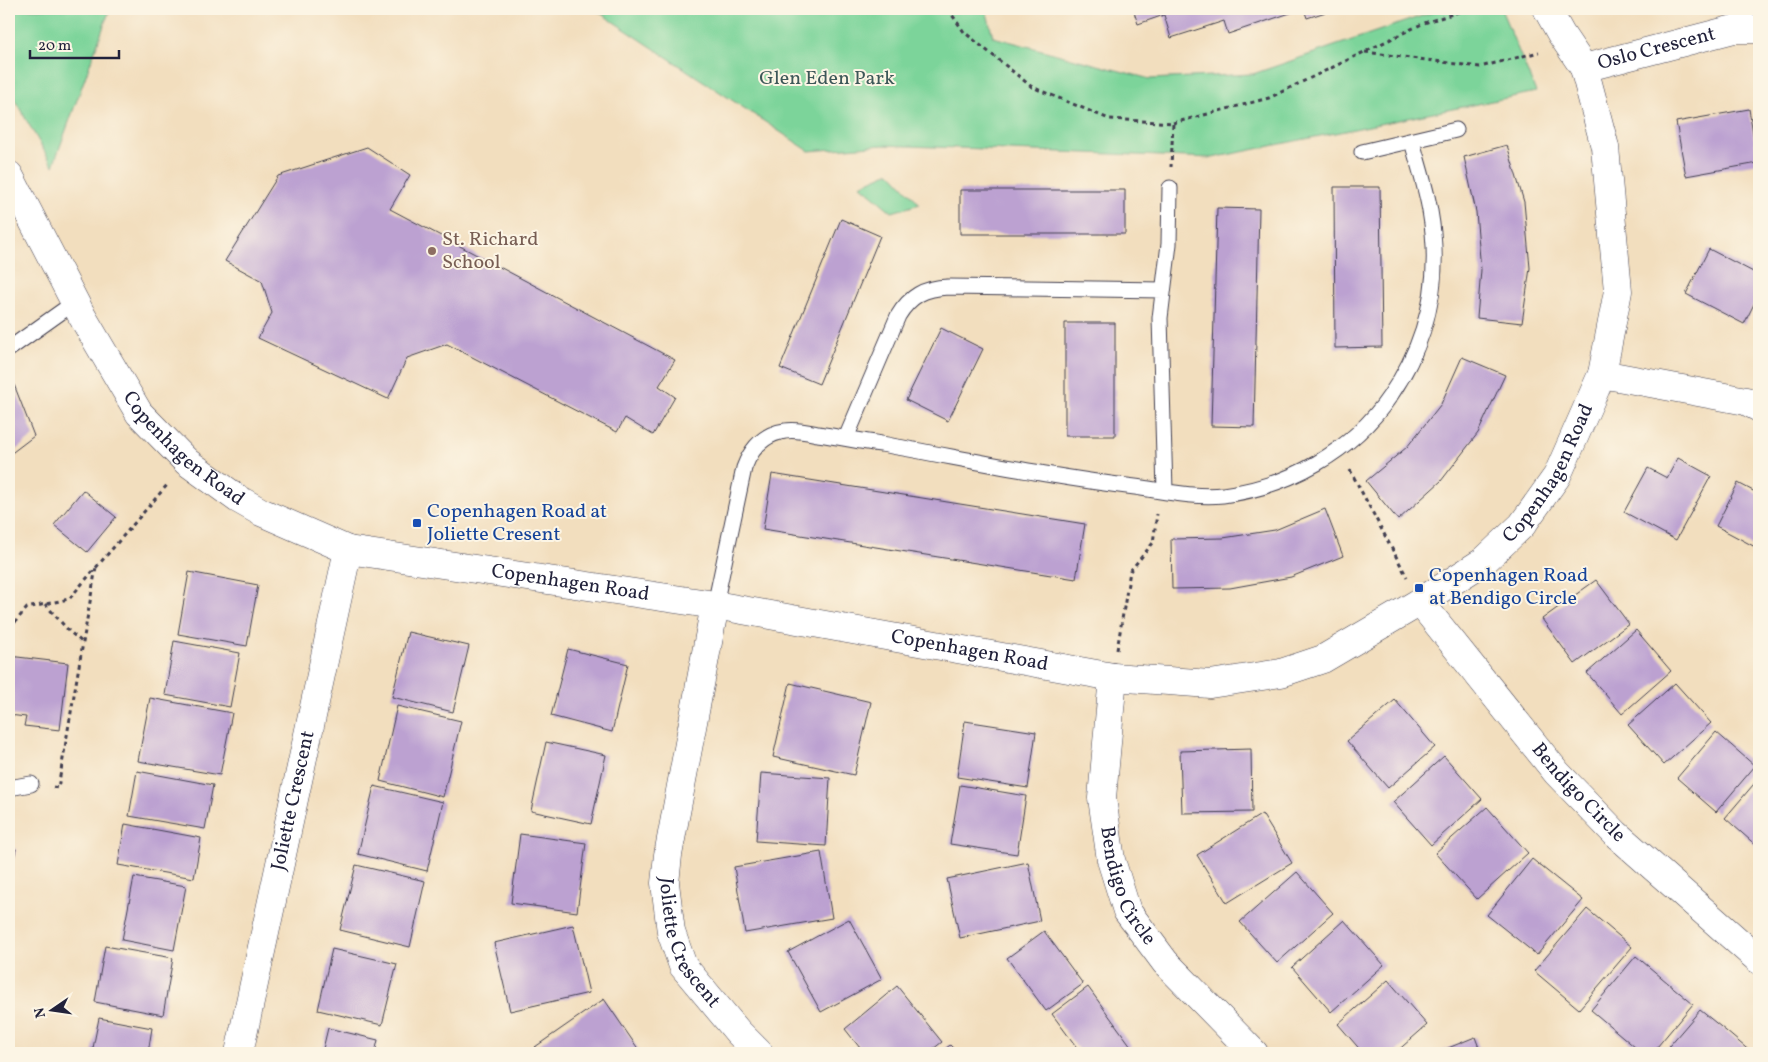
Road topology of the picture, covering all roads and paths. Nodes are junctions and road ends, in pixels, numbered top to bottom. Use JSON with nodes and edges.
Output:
{"nodes":[{"id":1,"x":948,"y":9,"type":"edge"},
{"id":2,"x":1468,"y":9,"type":"edge"},
{"id":3,"x":1547,"y":9,"type":"edge"},
{"id":4,"x":1759,"y":29,"type":"edge"},
{"id":5,"x":1562,"y":34,"type":"junction"},
{"id":6,"x":1365,"y":52,"type":"junction"},
{"id":7,"x":1584,"y":68,"type":"junction"},
{"id":8,"x":1173,"y":123,"type":"junction"},
{"id":9,"x":1456,"y":130,"type":"dead end"},
{"id":10,"x":1412,"y":141,"type":"junction"},
{"id":11,"x":1362,"y":152,"type":"dead end"},
{"id":12,"x":9,"y":175,"type":"edge"},
{"id":13,"x":1170,"y":188,"type":"joint"},
{"id":14,"x":1163,"y":290,"type":"junction"},
{"id":15,"x":75,"y":302,"type":"junction"},
{"id":16,"x":9,"y":349,"type":"edge"},
{"id":17,"x":1602,"y":374,"type":"junction"},
{"id":18,"x":1759,"y":408,"type":"edge"},
{"id":19,"x":846,"y":438,"type":"junction"},
{"id":20,"x":1338,"y":450,"type":"junction"},
{"id":21,"x":187,"y":462,"type":"junction"},
{"id":22,"x":1162,"y":491,"type":"junction"},
{"id":23,"x":348,"y":550,"type":"junction"},
{"id":24,"x":96,"y":567,"type":"junction"},
{"id":25,"x":1420,"y":602,"type":"junction"},
{"id":26,"x":45,"y":604,"type":"junction"},
{"id":27,"x":715,"y":606,"type":"junction"},
{"id":28,"x":9,"y":629,"type":"edge"},
{"id":29,"x":83,"y":644,"type":"junction"},
{"id":30,"x":1113,"y":677,"type":"junction"},
{"id":31,"x":31,"y":784,"type":"joint"},
{"id":32,"x":9,"y":788,"type":"edge"},
{"id":33,"x":1759,"y":960,"type":"edge"},
{"id":34,"x":239,"y":1053,"type":"edge"},
{"id":35,"x":759,"y":1053,"type":"edge"},
{"id":36,"x":1254,"y":1053,"type":"edge"}],
"edges":[{"from":1,"to":8,"type":"path"},
{"from":2,"to":6,"type":"path"},
{"from":3,"to":5,"type":"street","name":"Copenhagen Road"},
{"from":4,"to":7,"type":"street","name":"Oslo Crescent"},
{"from":5,"to":6,"type":"path"},
{"from":5,"to":7,"type":"street","name":"Copenhagen Road"},
{"from":6,"to":8,"type":"path"},
{"from":7,"to":17,"type":"street","name":"Copenhagen Road"},
{"from":8,"to":13,"type":"path"},
{"from":9,"to":10,"type":"lane"},
{"from":10,"to":11,"type":"lane"},
{"from":10,"to":20,"type":"lane"},
{"from":12,"to":15,"type":"street","name":"Copenhagen Road"},
{"from":13,"to":14,"type":"lane"},
{"from":14,"to":19,"type":"lane"},
{"from":14,"to":22,"type":"lane"},
{"from":15,"to":16,"type":"lane"},
{"from":15,"to":21,"type":"street","name":"Copenhagen Road"},
{"from":17,"to":18,"type":"street"},
{"from":17,"to":25,"type":"street","name":"Copenhagen Road"},
{"from":19,"to":22,"type":"lane"},
{"from":19,"to":27,"type":"lane"},
{"from":20,"to":22,"type":"lane"},
{"from":20,"to":25,"type":"path"},
{"from":21,"to":23,"type":"street","name":"Copenhagen Road"},
{"from":21,"to":24,"type":"path"},
{"from":22,"to":30,"type":"path"},
{"from":23,"to":27,"type":"street","name":"Copenhagen Road"},
{"from":23,"to":34,"type":"street","name":"Joliette Crescent"},
{"from":24,"to":26,"type":"path"},
{"from":24,"to":29,"type":"path"},
{"from":25,"to":30,"type":"street","name":"Copenhagen Road"},
{"from":25,"to":33,"type":"street","name":"Bendigo Circle"},
{"from":26,"to":28,"type":"path"},
{"from":26,"to":29,"type":"path"},
{"from":27,"to":30,"type":"street","name":"Copenhagen Road"},
{"from":27,"to":35,"type":"street","name":"Joliette Crescent"},
{"from":29,"to":31,"type":"path"},
{"from":30,"to":36,"type":"street","name":"Bendigo Circle"},
{"from":31,"to":32,"type":"lane"}]}
